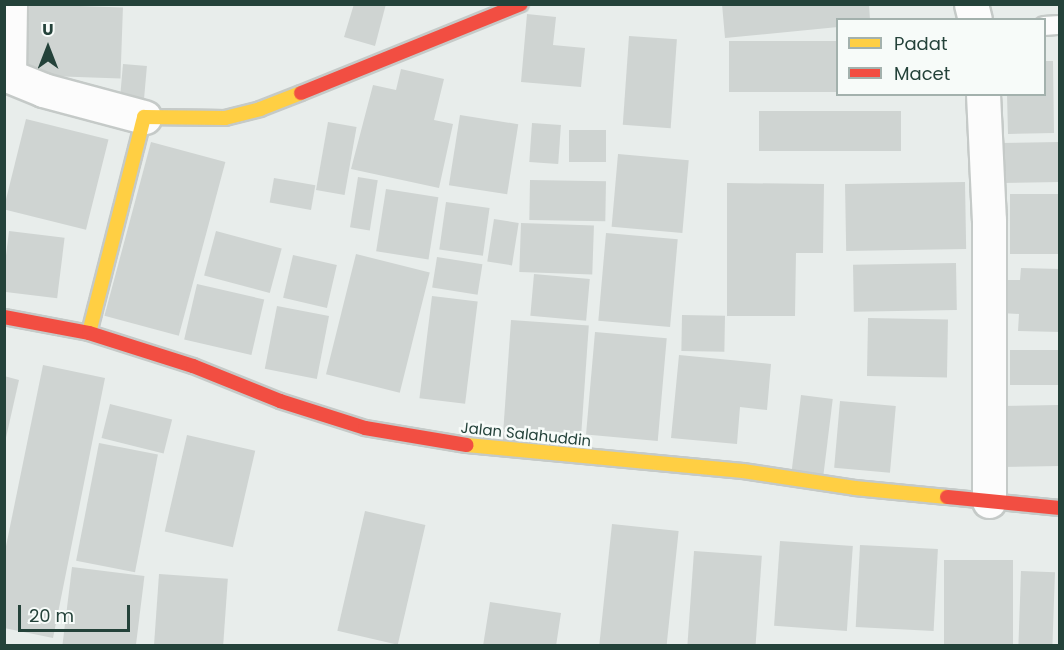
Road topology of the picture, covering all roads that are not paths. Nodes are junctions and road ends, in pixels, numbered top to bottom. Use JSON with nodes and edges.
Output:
{"nodes":[{"id":1,"x":10,"y":4,"type":"edge"},
{"id":2,"x":521,"y":4,"type":"edge"},
{"id":3,"x":983,"y":96,"type":"edge"},
{"id":4,"x":144,"y":117,"type":"junction"},
{"id":5,"x":4,"y":317,"type":"edge"},
{"id":6,"x":89,"y":333,"type":"junction"},
{"id":7,"x":989,"y":501,"type":"junction"},
{"id":8,"x":1059,"y":508,"type":"edge"}],
"edges":[{"from":1,"to":4,"type":"street"},
{"from":2,"to":4,"type":"street"},
{"from":3,"to":7,"type":"street"},
{"from":4,"to":6,"type":"street"},
{"from":5,"to":6,"type":"street","name":"Jalan Salahuddin"},
{"from":6,"to":7,"type":"street","name":"Jalan Salahuddin"},
{"from":7,"to":8,"type":"street","name":"Jalan Salahuddin"}]}
